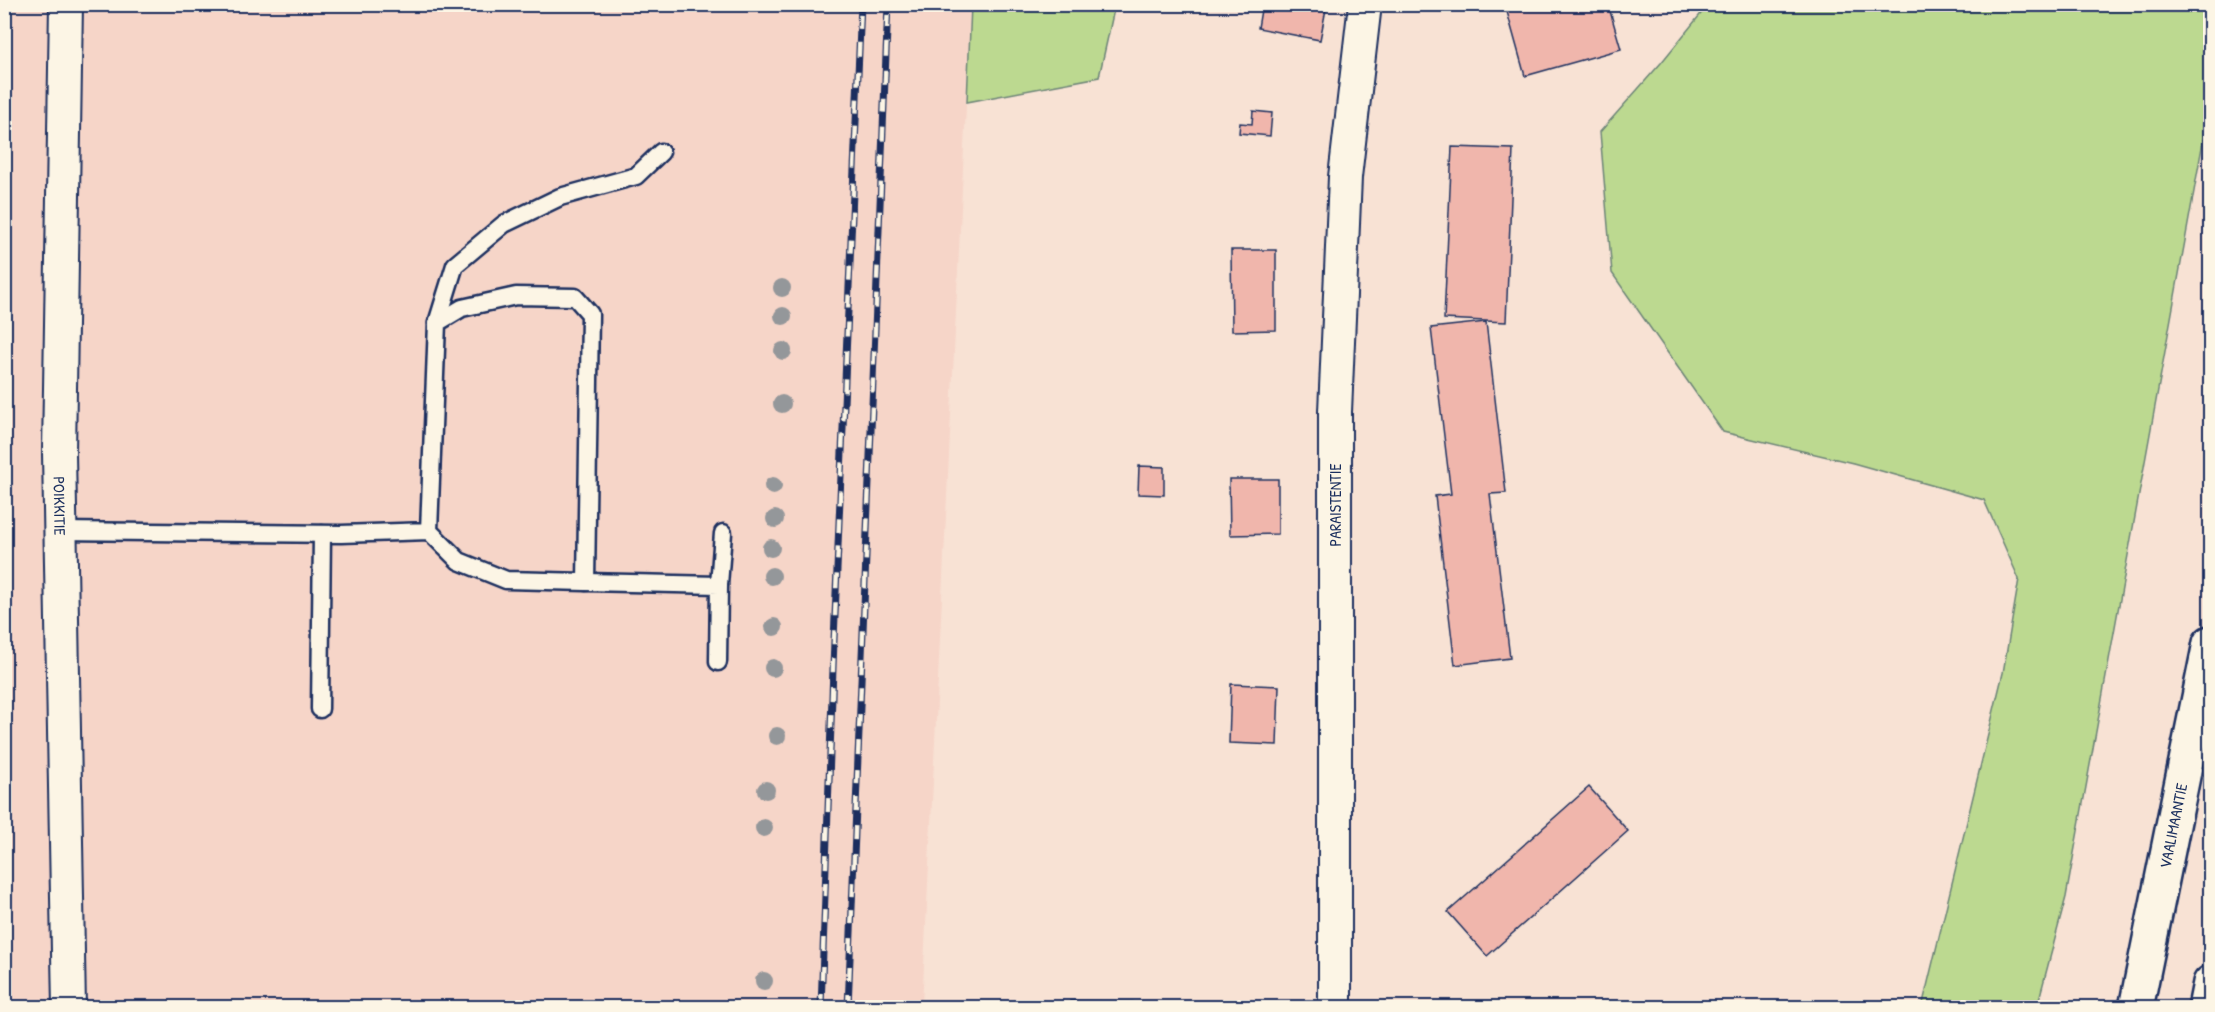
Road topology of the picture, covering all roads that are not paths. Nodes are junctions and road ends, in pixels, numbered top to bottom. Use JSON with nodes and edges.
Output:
{"nodes":[{"id":1,"x":66,"y":4,"type":"edge"},
{"id":2,"x":1365,"y":4,"type":"edge"},
{"id":3,"x":661,"y":152,"type":"dead end"},
{"id":4,"x":437,"y":323,"type":"junction"},
{"id":5,"x":60,"y":531,"type":"junction"},
{"id":6,"x":429,"y":531,"type":"junction"},
{"id":7,"x":723,"y":533,"type":"dead end"},
{"id":8,"x":322,"y":534,"type":"junction"},
{"id":9,"x":586,"y":582,"type":"junction"},
{"id":10,"x":719,"y":585,"type":"junction"},
{"id":11,"x":2211,"y":643,"type":"edge"},
{"id":12,"x":718,"y":662,"type":"dead end"},
{"id":13,"x":320,"y":709,"type":"dead end"},
{"id":14,"x":2211,"y":983,"type":"edge"},
{"id":15,"x":69,"y":1008,"type":"edge"},
{"id":16,"x":1335,"y":1008,"type":"edge"},
{"id":17,"x":2136,"y":1008,"type":"edge"},
{"id":18,"x":2205,"y":1008,"type":"edge"}],
"edges":[{"from":1,"to":5,"type":"street","name":"POIKKITIE"},
{"from":2,"to":16,"type":"street","name":"PARAISTENTIE"},
{"from":3,"to":4,"type":"lane"},
{"from":4,"to":6,"type":"lane"},
{"from":4,"to":9,"type":"lane"},
{"from":5,"to":8,"type":"lane"},
{"from":5,"to":15,"type":"street","name":"POIKKITIE"},
{"from":6,"to":8,"type":"lane"},
{"from":6,"to":9,"type":"lane"},
{"from":7,"to":10,"type":"lane"},
{"from":8,"to":13,"type":"lane"},
{"from":9,"to":10,"type":"lane"},
{"from":10,"to":12,"type":"lane"},
{"from":11,"to":17,"type":"main road","name":"VAALIMAANTIE"},
{"from":14,"to":18,"type":"main road"}]}
